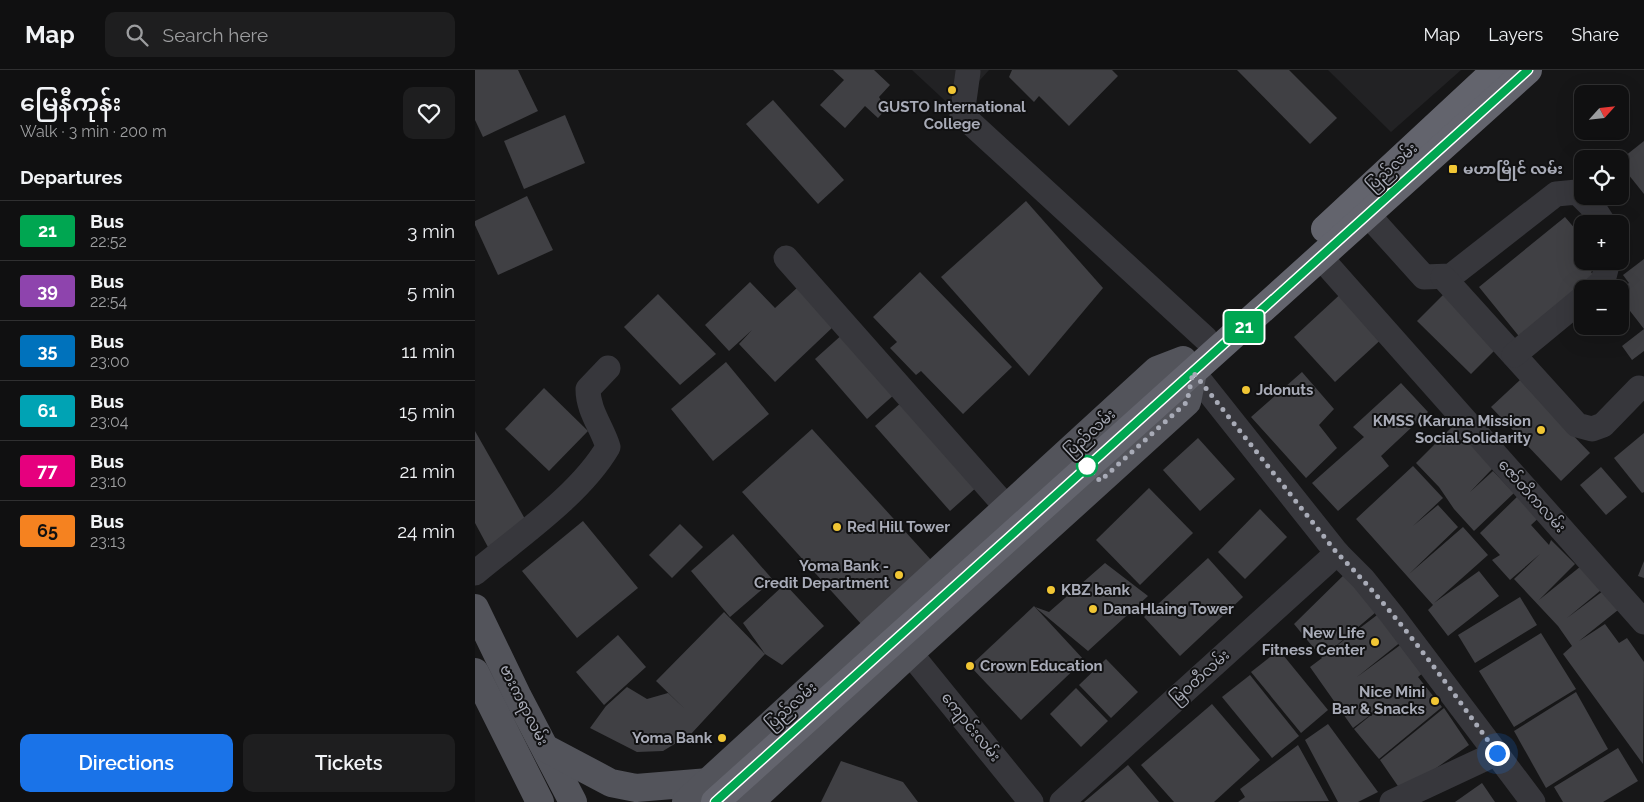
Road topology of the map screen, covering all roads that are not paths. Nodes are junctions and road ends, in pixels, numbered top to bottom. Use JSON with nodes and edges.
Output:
{"nodes":[{"id":1,"x":1528,"y":70,"type":"edge"},
{"id":2,"x":1494,"y":71,"type":"edge"},
{"id":3,"x":968,"y":72,"type":"dead end"},
{"id":4,"x":1368,"y":215,"type":"junction"},
{"id":5,"x":1598,"y":215,"type":"edge"},
{"id":6,"x":786,"y":258,"type":"dead end"},
{"id":7,"x":1321,"y":258,"type":"junction"},
{"id":8,"x":1443,"y":277,"type":"junction"},
{"id":9,"x":1574,"y":306,"type":"edge"},
{"id":10,"x":1205,"y":338,"type":"junction"},
{"id":11,"x":1515,"y":355,"type":"junction"},
{"id":12,"x":608,"y":368,"type":"dead end"},
{"id":13,"x":1183,"y":373,"type":"junction"},
{"id":14,"x":1639,"y":388,"type":"dead end"},
{"id":15,"x":1008,"y":509,"type":"junction"},
{"id":16,"x":1337,"y":553,"type":"junction"},
{"id":17,"x":475,"y":573,"type":"edge"},
{"id":18,"x":475,"y":608,"type":"edge"},
{"id":19,"x":1644,"y":622,"type":"edge"},
{"id":20,"x":910,"y":653,"type":"junction"},
{"id":21,"x":475,"y":672,"type":"edge"},
{"id":22,"x":547,"y":749,"type":"junction"},
{"id":23,"x":1497,"y":753,"type":"junction"},
{"id":24,"x":529,"y":789,"type":"edge"},
{"id":25,"x":712,"y":792,"type":"edge"},
{"id":26,"x":757,"y":799,"type":"edge"},
{"id":27,"x":540,"y":802,"type":"edge"},
{"id":28,"x":573,"y":802,"type":"edge"},
{"id":29,"x":687,"y":802,"type":"edge"},
{"id":30,"x":1031,"y":802,"type":"edge"},
{"id":31,"x":1062,"y":802,"type":"edge"},
{"id":32,"x":1392,"y":802,"type":"edge"},
{"id":33,"x":1533,"y":802,"type":"edge"}],
"edges":[{"from":1,"to":4,"type":"highway","name":"ပြည်လမ်း"},
{"from":2,"to":10,"type":"highway","name":"ပြည်လမ်း"},
{"from":3,"to":10,"type":"street"},
{"from":4,"to":7,"type":"highway","name":"ပြည်လမ်း"},
{"from":4,"to":8,"type":"street"},
{"from":5,"to":8,"type":"street"},
{"from":6,"to":15,"type":"street"},
{"from":7,"to":13,"type":"highway","name":"ပြည်လမ်း"},
{"from":7,"to":19,"type":"street","name":"ဇော်တိကလမ်း"},
{"from":8,"to":11,"type":"street"},
{"from":9,"to":11,"type":"street"},
{"from":10,"to":13,"type":"highway","name":"ပြည်လမ်း"},
{"from":11,"to":14,"type":"street"},
{"from":12,"to":17,"type":"street"},
{"from":13,"to":15,"type":"main road","name":"ပြည်လမ်း"},
{"from":13,"to":16,"type":"street"},
{"from":13,"to":20,"type":"main road"},
{"from":13,"to":25,"type":"highway"},
{"from":15,"to":25,"type":"main road","name":"ပြည်လမ်း"},
{"from":16,"to":23,"type":"street"},
{"from":16,"to":31,"type":"street","name":"မြဝတီလမ်း"},
{"from":18,"to":22,"type":"main road","name":"ဗားကရာလမ်း"},
{"from":20,"to":26,"type":"main road"},
{"from":20,"to":30,"type":"street","name":"ကျောင်းလမ်း"},
{"from":21,"to":24,"type":"main road","name":"ဗားကရာလမ်း"},
{"from":22,"to":25,"type":"main road"},
{"from":22,"to":28,"type":"main road","name":"ဗားကရာလမ်း"},
{"from":23,"to":32,"type":"street"},
{"from":23,"to":33,"type":"street"},
{"from":24,"to":27,"type":"main road","name":"ဗားကရာလမ်း"},
{"from":25,"to":29,"type":"main road","name":"ပြည်လမ်း"}]}
